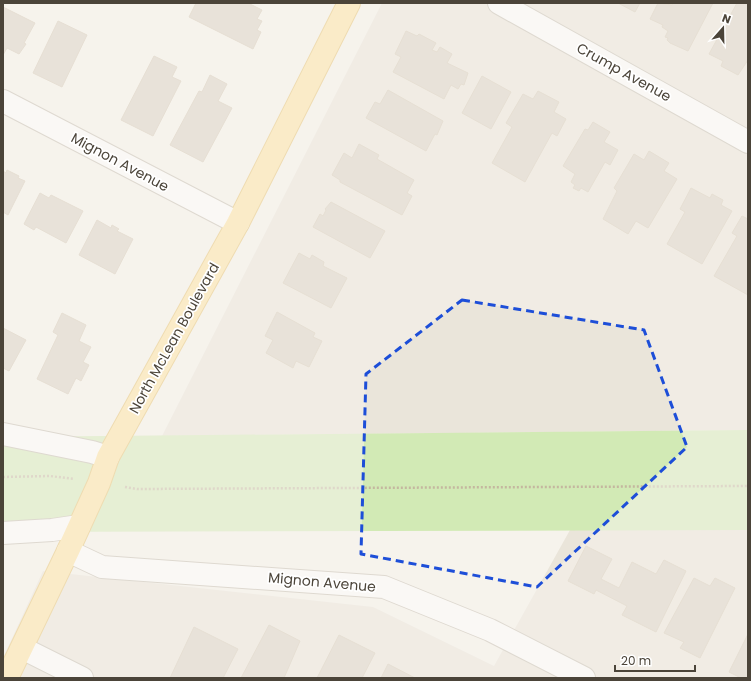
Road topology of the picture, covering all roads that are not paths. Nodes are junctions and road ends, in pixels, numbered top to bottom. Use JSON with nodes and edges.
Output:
{"nodes":[{"id":1,"x":349,"y":3,"type":"edge"},
{"id":2,"x":499,"y":3,"type":"edge"},
{"id":3,"x":3,"y":101,"type":"edge"},
{"id":4,"x":748,"y":142,"type":"edge"},
{"id":5,"x":238,"y":223,"type":"junction"},
{"id":6,"x":3,"y":434,"type":"edge"},
{"id":7,"x":108,"y":457,"type":"junction"},
{"id":8,"x":79,"y":526,"type":"junction"},
{"id":9,"x":3,"y":533,"type":"edge"},
{"id":10,"x":68,"y":551,"type":"junction"},
{"id":11,"x":22,"y":648,"type":"junction"},
{"id":12,"x":7,"y":678,"type":"edge"},
{"id":13,"x":82,"y":678,"type":"edge"},
{"id":14,"x":584,"y":678,"type":"edge"}],
"edges":[{"from":1,"to":5,"type":"main road","name":"North McLean Boulevard"},
{"from":2,"to":4,"type":"street","name":"Crump Avenue"},
{"from":3,"to":5,"type":"street","name":"Mignon Avenue"},
{"from":5,"to":7,"type":"main road","name":"North McLean Boulevard"},
{"from":6,"to":7,"type":"street"},
{"from":7,"to":8,"type":"main road","name":"North McLean Boulevard"},
{"from":8,"to":9,"type":"street"},
{"from":8,"to":10,"type":"main road","name":"North McLean Boulevard"},
{"from":10,"to":11,"type":"main road","name":"North McLean Boulevard"},
{"from":10,"to":14,"type":"street","name":"Mignon Avenue"},
{"from":11,"to":12,"type":"main road","name":"North McLean Boulevard"},
{"from":11,"to":13,"type":"street"}]}
